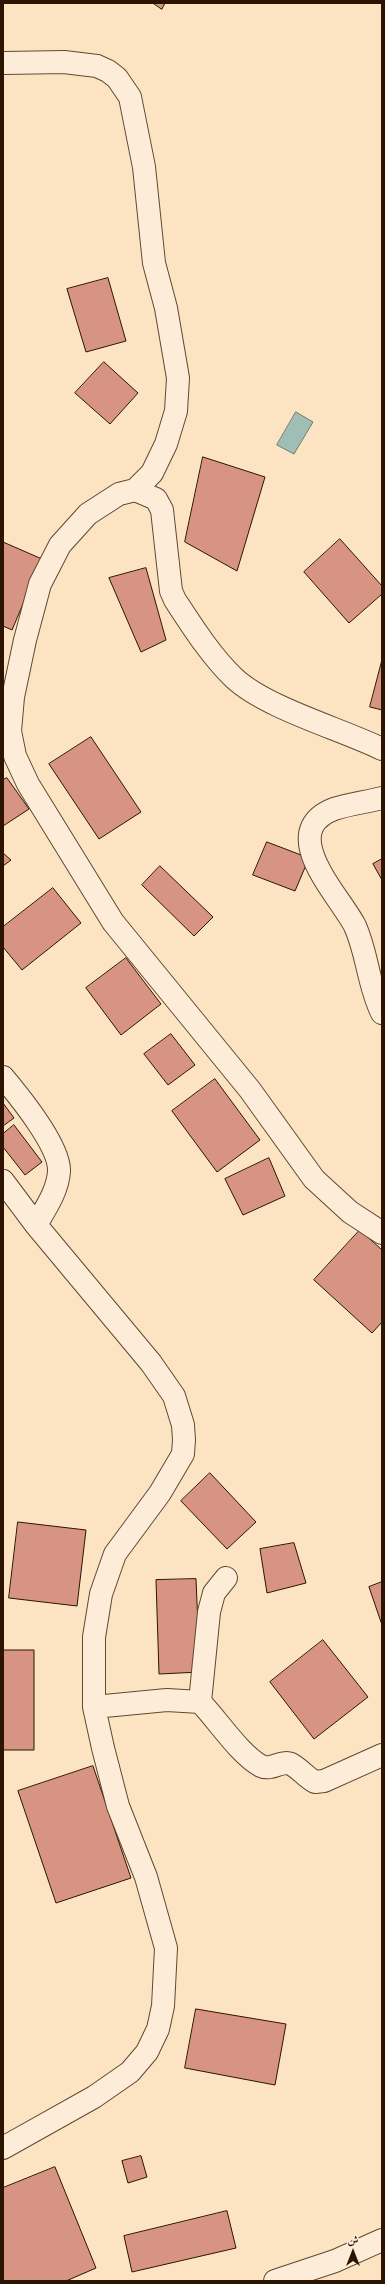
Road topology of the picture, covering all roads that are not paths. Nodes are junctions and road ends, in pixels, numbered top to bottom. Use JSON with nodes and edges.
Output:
{"nodes":[{"id":1,"x":3,"y":63,"type":"edge"},
{"id":2,"x":135,"y":490,"type":"junction"},
{"id":3,"x":382,"y":749,"type":"edge"},
{"id":4,"x":382,"y":798,"type":"edge"},
{"id":5,"x":382,"y":1013,"type":"edge"},
{"id":6,"x":3,"y":1077,"type":"edge"},
{"id":7,"x":3,"y":1181,"type":"edge"},
{"id":8,"x":36,"y":1225,"type":"junction"},
{"id":9,"x":382,"y":1233,"type":"edge"},
{"id":10,"x":226,"y":1578,"type":"dead end"},
{"id":11,"x":200,"y":1702,"type":"junction"},
{"id":12,"x":94,"y":1707,"type":"junction"},
{"id":13,"x":382,"y":1755,"type":"edge"},
{"id":14,"x":3,"y":2148,"type":"edge"},
{"id":15,"x":382,"y":2240,"type":"edge"},
{"id":16,"x":275,"y":2281,"type":"edge"}],
"edges":[{"from":1,"to":2,"type":"street"},
{"from":2,"to":3,"type":"street"},
{"from":2,"to":9,"type":"street"},
{"from":4,"to":5,"type":"street"},
{"from":6,"to":8,"type":"street"},
{"from":7,"to":8,"type":"street"},
{"from":8,"to":12,"type":"street"},
{"from":10,"to":11,"type":"street"},
{"from":11,"to":12,"type":"street"},
{"from":11,"to":13,"type":"street"},
{"from":12,"to":14,"type":"street"},
{"from":15,"to":16,"type":"street"}]}
